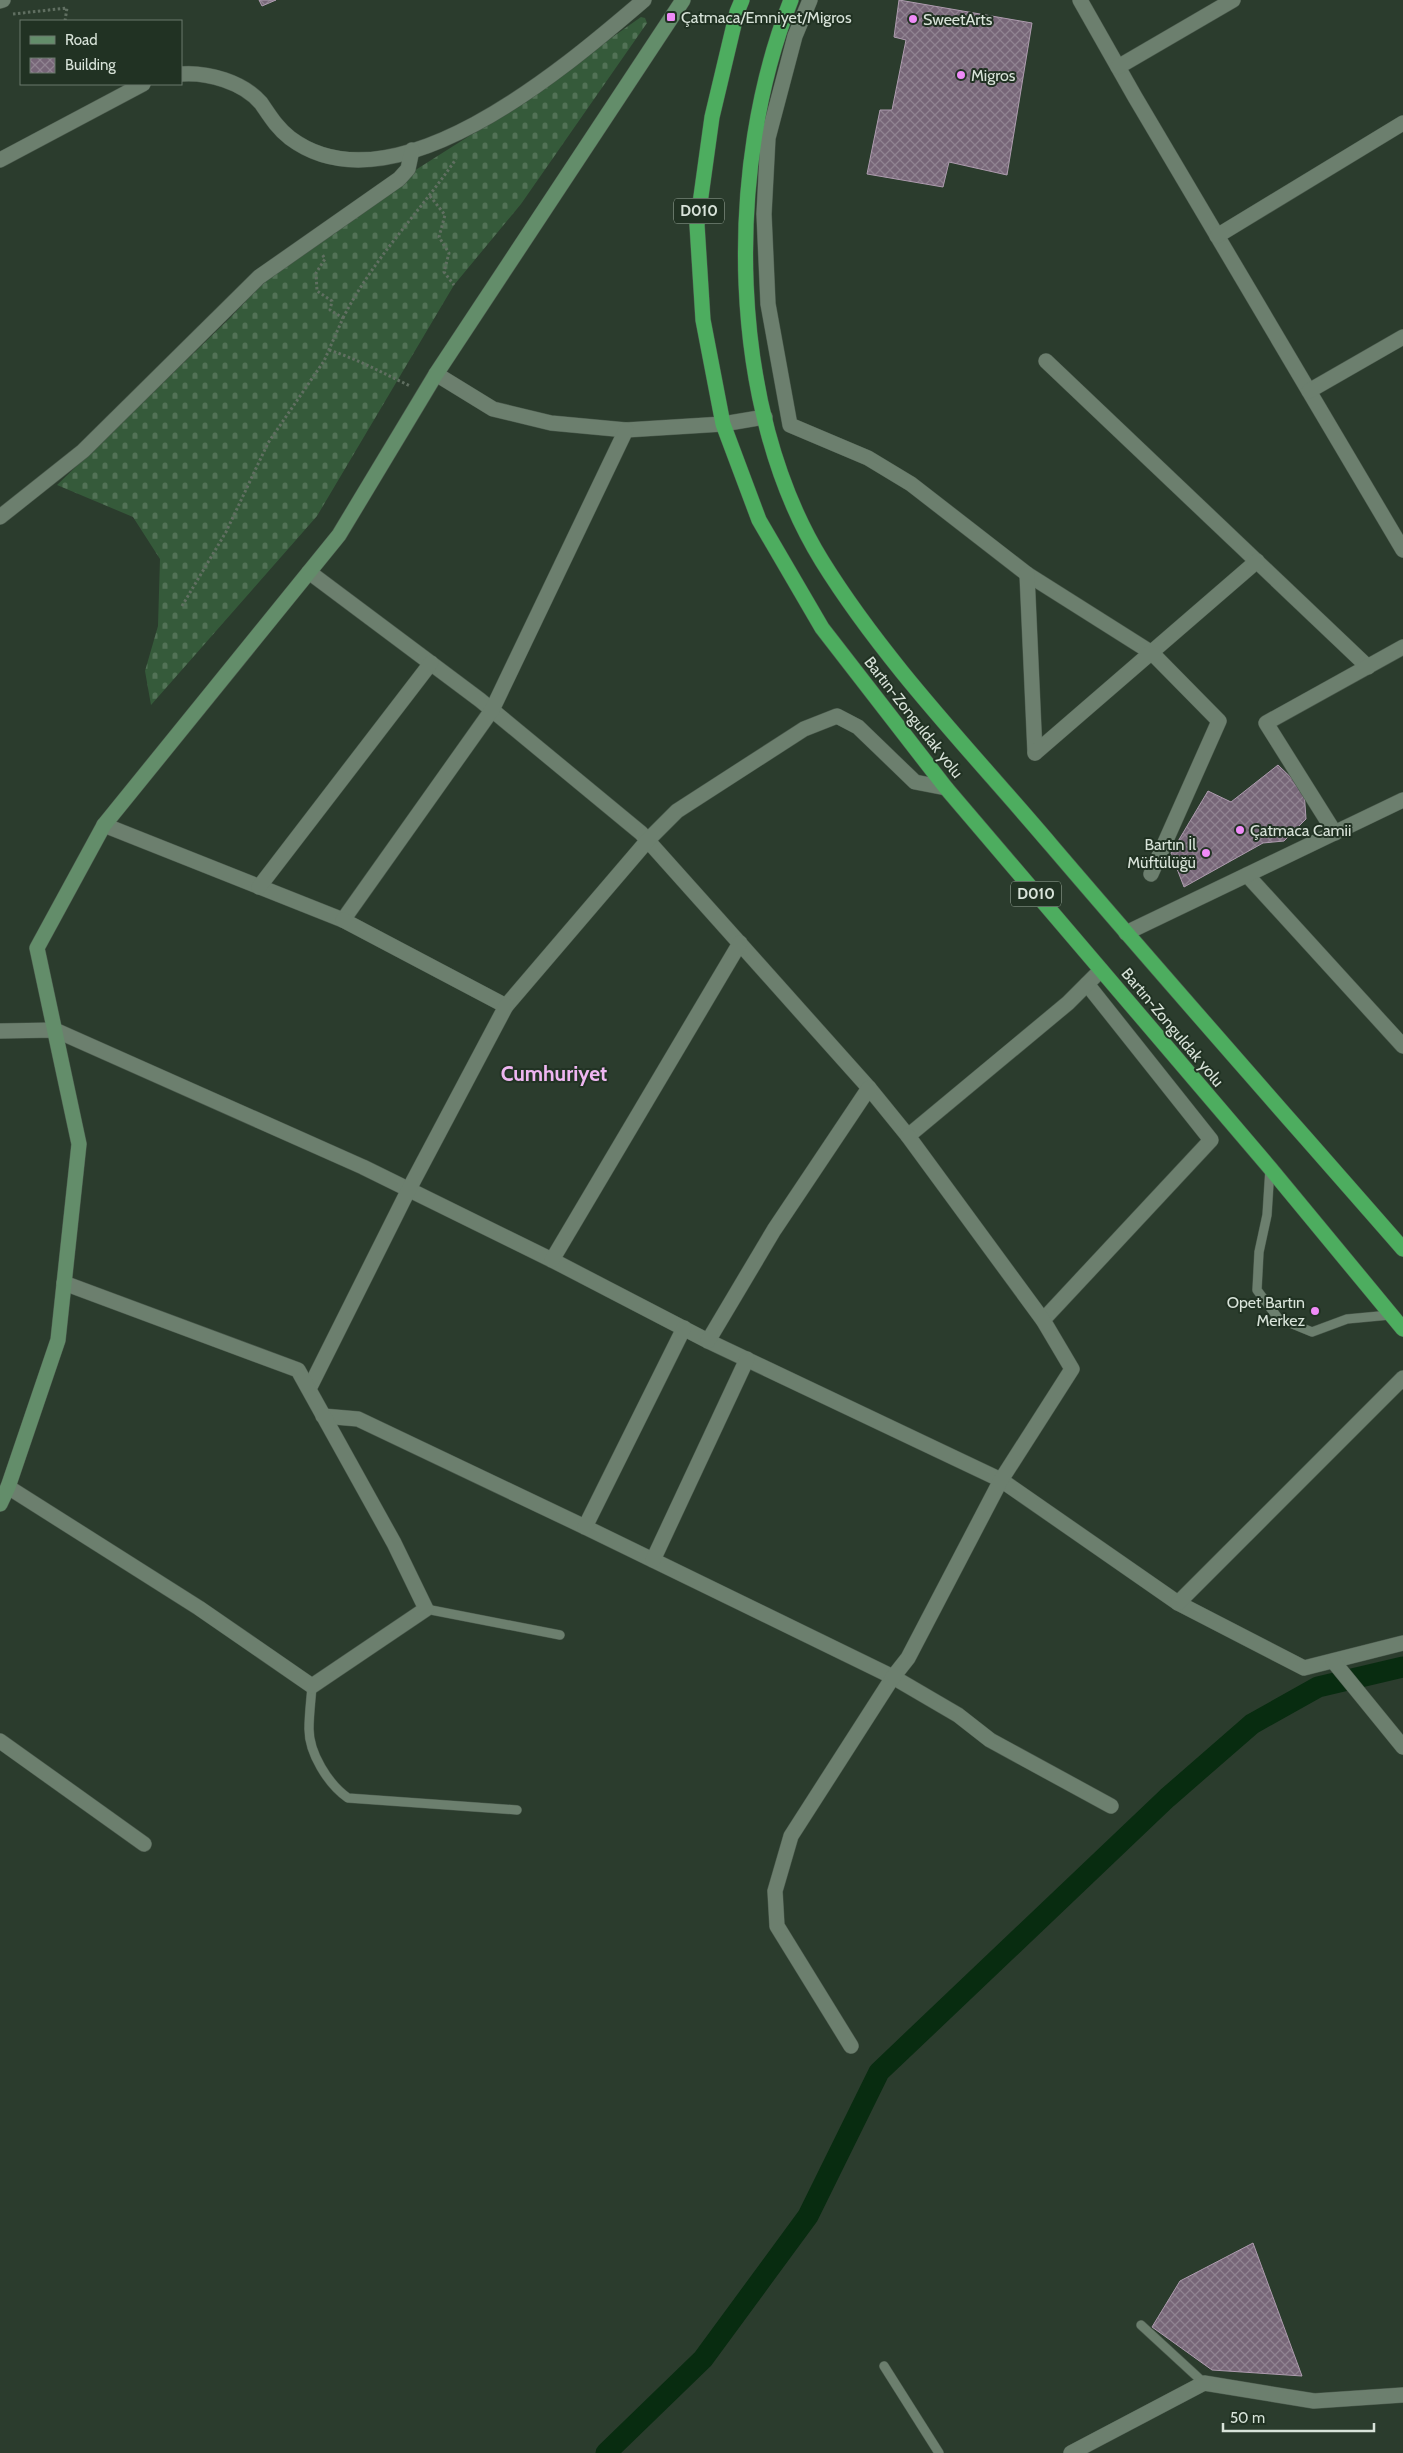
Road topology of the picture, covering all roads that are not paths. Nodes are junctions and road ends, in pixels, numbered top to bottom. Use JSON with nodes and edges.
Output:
{"nodes":[{"id":1,"x":644,"y":0,"type":"edge"},
{"id":2,"x":683,"y":0,"type":"edge"},
{"id":3,"x":742,"y":0,"type":"edge"},
{"id":4,"x":791,"y":0,"type":"edge"},
{"id":5,"x":810,"y":0,"type":"edge"},
{"id":6,"x":1080,"y":0,"type":"edge"},
{"id":7,"x":1234,"y":0,"type":"edge"},
{"id":8,"x":1118,"y":67,"type":"junction"},
{"id":9,"x":182,"y":74,"type":"edge"},
{"id":10,"x":141,"y":85,"type":"edge"},
{"id":11,"x":1403,"y":123,"type":"edge"},
{"id":12,"x":412,"y":150,"type":"junction"},
{"id":13,"x":0,"y":160,"type":"edge"},
{"id":14,"x":1217,"y":236,"type":"junction"},
{"id":15,"x":1403,"y":337,"type":"edge"},
{"id":16,"x":1046,"y":361,"type":"dead end"},
{"id":17,"x":436,"y":374,"type":"junction"},
{"id":18,"x":1309,"y":391,"type":"junction"},
{"id":19,"x":764,"y":417,"type":"junction"},
{"id":20,"x":723,"y":424,"type":"junction"},
{"id":21,"x":626,"y":430,"type":"junction"},
{"id":22,"x":0,"y":517,"type":"edge"},
{"id":23,"x":1403,"y":550,"type":"edge"},
{"id":24,"x":1257,"y":561,"type":"junction"},
{"id":25,"x":309,"y":572,"type":"junction"},
{"id":26,"x":1027,"y":574,"type":"junction"},
{"id":27,"x":1403,"y":648,"type":"edge"},
{"id":28,"x":1152,"y":652,"type":"junction"},
{"id":29,"x":431,"y":663,"type":"junction"},
{"id":30,"x":1368,"y":667,"type":"junction"},
{"id":31,"x":492,"y":710,"type":"junction"},
{"id":32,"x":946,"y":788,"type":"junction"},
{"id":33,"x":1403,"y":800,"type":"edge"},
{"id":34,"x":104,"y":825,"type":"junction"},
{"id":35,"x":1335,"y":833,"type":"junction"},
{"id":36,"x":648,"y":840,"type":"junction"},
{"id":37,"x":1151,"y":874,"type":"dead end"},
{"id":38,"x":1247,"y":875,"type":"junction"},
{"id":39,"x":259,"y":887,"type":"junction"},
{"id":40,"x":343,"y":920,"type":"junction"},
{"id":41,"x":1126,"y":933,"type":"junction"},
{"id":42,"x":740,"y":943,"type":"junction"},
{"id":43,"x":1101,"y":970,"type":"junction"},
{"id":44,"x":1087,"y":984,"type":"junction"},
{"id":45,"x":506,"y":1006,"type":"junction"},
{"id":46,"x":55,"y":1030,"type":"junction"},
{"id":47,"x":0,"y":1031,"type":"edge"},
{"id":48,"x":1403,"y":1046,"type":"edge"},
{"id":49,"x":870,"y":1088,"type":"junction"},
{"id":50,"x":908,"y":1136,"type":"junction"},
{"id":51,"x":1270,"y":1168,"type":"junction"},
{"id":52,"x":408,"y":1191,"type":"junction"},
{"id":53,"x":1403,"y":1249,"type":"edge"},
{"id":54,"x":552,"y":1260,"type":"junction"},
{"id":55,"x":64,"y":1283,"type":"junction"},
{"id":56,"x":1390,"y":1315,"type":"junction"},
{"id":57,"x":1043,"y":1320,"type":"junction"},
{"id":58,"x":684,"y":1328,"type":"junction"},
{"id":59,"x":1403,"y":1329,"type":"edge"},
{"id":60,"x":708,"y":1341,"type":"junction"},
{"id":61,"x":747,"y":1360,"type":"junction"},
{"id":62,"x":1403,"y":1378,"type":"edge"},
{"id":63,"x":309,"y":1389,"type":"junction"},
{"id":64,"x":323,"y":1416,"type":"junction"},
{"id":65,"x":1001,"y":1480,"type":"junction"},
{"id":66,"x":8,"y":1487,"type":"junction"},
{"id":67,"x":0,"y":1504,"type":"edge"},
{"id":68,"x":585,"y":1527,"type":"junction"},
{"id":69,"x":653,"y":1560,"type":"junction"},
{"id":70,"x":1178,"y":1603,"type":"junction"},
{"id":71,"x":426,"y":1609,"type":"junction"},
{"id":72,"x":560,"y":1634,"type":"dead end"},
{"id":73,"x":1403,"y":1644,"type":"edge"},
{"id":74,"x":1333,"y":1661,"type":"junction"},
{"id":75,"x":893,"y":1677,"type":"junction"},
{"id":76,"x":312,"y":1686,"type":"junction"},
{"id":77,"x":0,"y":1741,"type":"edge"},
{"id":78,"x":1403,"y":1747,"type":"edge"},
{"id":79,"x":1111,"y":1806,"type":"dead end"},
{"id":80,"x":517,"y":1810,"type":"dead end"},
{"id":81,"x":144,"y":1844,"type":"dead end"},
{"id":82,"x":851,"y":2046,"type":"dead end"},
{"id":83,"x":1141,"y":2326,"type":"dead end"},
{"id":84,"x":884,"y":2366,"type":"dead end"},
{"id":85,"x":1204,"y":2383,"type":"junction"},
{"id":86,"x":1403,"y":2395,"type":"edge"},
{"id":87,"x":939,"y":2453,"type":"edge"},
{"id":88,"x":1071,"y":2453,"type":"edge"}],
"edges":[{"from":1,"to":12,"type":"street"},
{"from":2,"to":17,"type":"main road"},
{"from":3,"to":20,"type":"highway","name":"Bartın-Zonguldak yolu","number":"D010"},
{"from":4,"to":19,"type":"highway","name":"Bartın-Zonguldak yolu","number":"D010"},
{"from":5,"to":26,"type":"street"},
{"from":6,"to":8,"type":"street"},
{"from":7,"to":8,"type":"street"},
{"from":8,"to":14,"type":"street"},
{"from":9,"to":12,"type":"street"},
{"from":10,"to":13,"type":"street"},
{"from":11,"to":14,"type":"street"},
{"from":12,"to":22,"type":"street"},
{"from":14,"to":18,"type":"street"},
{"from":15,"to":18,"type":"street"},
{"from":16,"to":24,"type":"street"},
{"from":17,"to":21,"type":"street"},
{"from":17,"to":25,"type":"main road"},
{"from":18,"to":23,"type":"street"},
{"from":19,"to":20,"type":"street"},
{"from":19,"to":41,"type":"highway","name":"Bartın-Zonguldak yolu","number":"D010"},
{"from":20,"to":21,"type":"street"},
{"from":20,"to":32,"type":"highway","name":"Bartın-Zonguldak yolu","number":"D010"},
{"from":21,"to":31,"type":"street"},
{"from":24,"to":28,"type":"street"},
{"from":24,"to":30,"type":"street"},
{"from":25,"to":29,"type":"street"},
{"from":25,"to":34,"type":"main road"},
{"from":26,"to":28,"type":"street"},
{"from":26,"to":28,"type":"street"},
{"from":27,"to":30,"type":"street"},
{"from":28,"to":37,"type":"street"},
{"from":29,"to":31,"type":"street"},
{"from":29,"to":39,"type":"street"},
{"from":30,"to":35,"type":"street"},
{"from":31,"to":36,"type":"street"},
{"from":31,"to":40,"type":"street"},
{"from":32,"to":36,"type":"street"},
{"from":32,"to":43,"type":"highway","name":"Bartın-Zonguldak yolu","number":"D010"},
{"from":33,"to":35,"type":"street"},
{"from":34,"to":39,"type":"street"},
{"from":34,"to":46,"type":"main road"},
{"from":35,"to":38,"type":"street"},
{"from":36,"to":42,"type":"street"},
{"from":36,"to":45,"type":"street"},
{"from":38,"to":41,"type":"street"},
{"from":38,"to":48,"type":"street"},
{"from":39,"to":40,"type":"street"},
{"from":40,"to":45,"type":"street"},
{"from":41,"to":53,"type":"highway","name":"Bartın-Zonguldak yolu","number":"D010"},
{"from":42,"to":49,"type":"street"},
{"from":42,"to":54,"type":"street"},
{"from":43,"to":44,"type":"street"},
{"from":43,"to":51,"type":"highway","name":"Bartın-Zonguldak yolu","number":"D010"},
{"from":44,"to":50,"type":"street"},
{"from":44,"to":57,"type":"street"},
{"from":45,"to":52,"type":"street"},
{"from":46,"to":47,"type":"street"},
{"from":46,"to":52,"type":"street"},
{"from":46,"to":55,"type":"main road"},
{"from":49,"to":50,"type":"street"},
{"from":49,"to":60,"type":"street"},
{"from":50,"to":57,"type":"street"},
{"from":51,"to":56,"type":"highway","name":"Bartın-Zonguldak yolu","number":"D010"},
{"from":51,"to":56,"type":"lane"},
{"from":52,"to":54,"type":"street"},
{"from":52,"to":63,"type":"street"},
{"from":54,"to":58,"type":"street"},
{"from":55,"to":63,"type":"street"},
{"from":55,"to":66,"type":"main road"},
{"from":56,"to":59,"type":"highway","name":"Bartın-Zonguldak yolu","number":"D010"},
{"from":57,"to":65,"type":"street"},
{"from":58,"to":60,"type":"street"},
{"from":58,"to":68,"type":"street"},
{"from":60,"to":61,"type":"street"},
{"from":61,"to":65,"type":"street"},
{"from":61,"to":69,"type":"street"},
{"from":62,"to":70,"type":"street"},
{"from":63,"to":64,"type":"street"},
{"from":64,"to":68,"type":"street"},
{"from":64,"to":71,"type":"street"},
{"from":65,"to":70,"type":"street"},
{"from":65,"to":75,"type":"street"},
{"from":66,"to":67,"type":"main road"},
{"from":66,"to":76,"type":"street"},
{"from":68,"to":69,"type":"street"},
{"from":69,"to":75,"type":"street"},
{"from":70,"to":74,"type":"street"},
{"from":71,"to":72,"type":"lane"},
{"from":71,"to":76,"type":"street"},
{"from":73,"to":74,"type":"street"},
{"from":74,"to":78,"type":"street"},
{"from":75,"to":79,"type":"street"},
{"from":75,"to":82,"type":"street"},
{"from":76,"to":80,"type":"lane"},
{"from":77,"to":81,"type":"street"},
{"from":83,"to":85,"type":"lane"},
{"from":84,"to":87,"type":"lane"},
{"from":85,"to":86,"type":"street"},
{"from":85,"to":88,"type":"street"}]}
